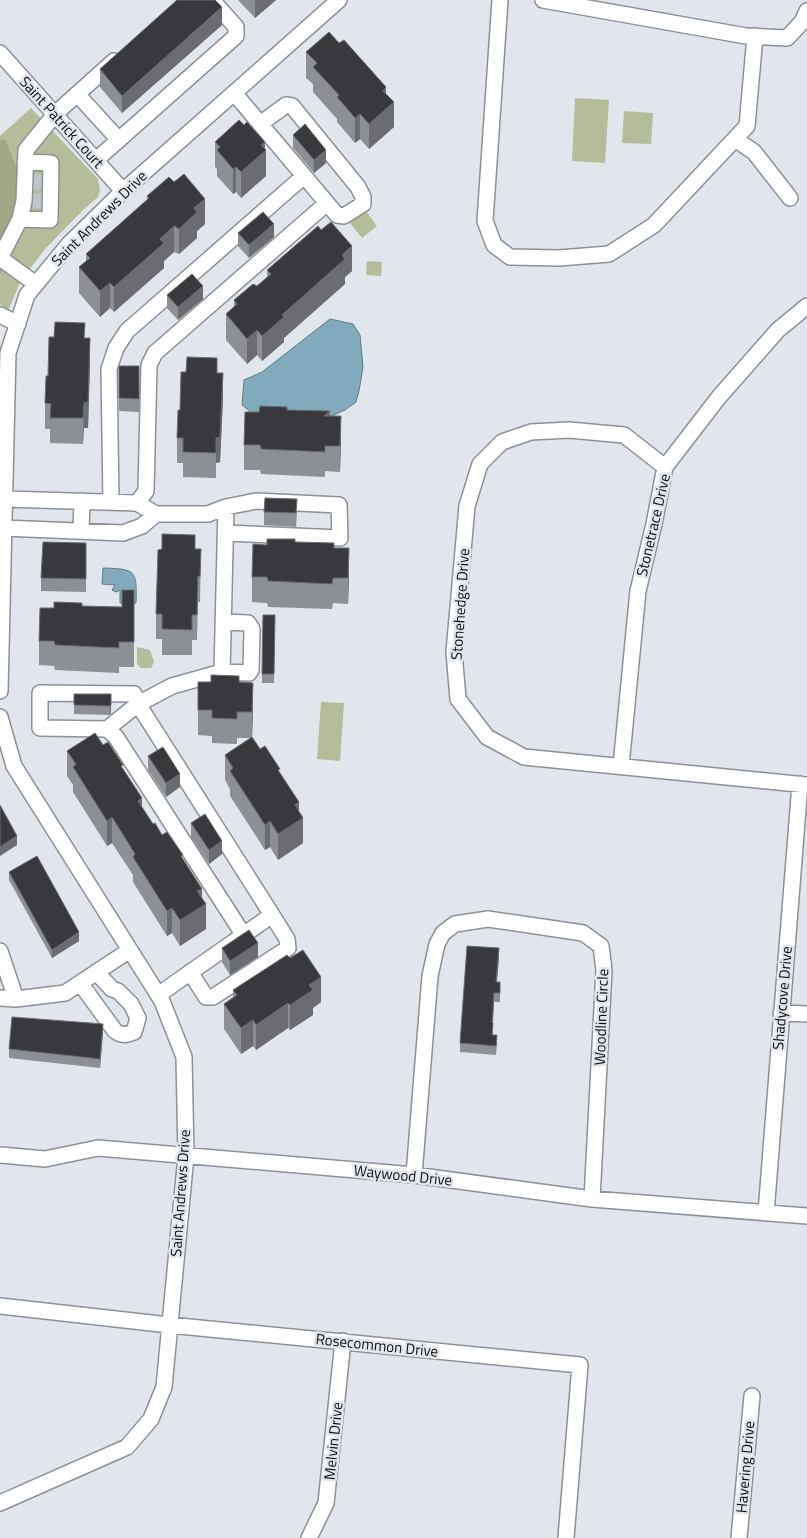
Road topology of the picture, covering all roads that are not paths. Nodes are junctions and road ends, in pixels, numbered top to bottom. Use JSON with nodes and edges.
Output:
{"nodes":[{"id":1,"x":212,"y":0,"type":"edge"},
{"id":2,"x":340,"y":0,"type":"edge"},
{"id":3,"x":500,"y":0,"type":"edge"},
{"id":4,"x":543,"y":0,"type":"edge"},
{"id":5,"x":576,"y":3,"type":"edge"},
{"id":6,"x":807,"y":12,"type":"edge"},
{"id":7,"x":755,"y":36,"type":"junction"},
{"id":8,"x":126,"y":50,"type":"edge"},
{"id":9,"x":0,"y":53,"type":"edge"},
{"id":10,"x":77,"y":94,"type":"junction"},
{"id":11,"x":235,"y":94,"type":"junction"},
{"id":12,"x":56,"y":114,"type":"junction"},
{"id":13,"x":260,"y":124,"type":"junction"},
{"id":14,"x":736,"y":139,"type":"junction"},
{"id":15,"x":119,"y":140,"type":"junction"},
{"id":16,"x":96,"y":160,"type":"junction"},
{"id":17,"x":25,"y":162,"type":"junction"},
{"id":18,"x":304,"y":176,"type":"junction"},
{"id":19,"x":39,"y":182,"type":"junction"},
{"id":20,"x":123,"y":192,"type":"junction"},
{"id":21,"x":790,"y":198,"type":"dead end"},
{"id":22,"x":38,"y":201,"type":"junction"},
{"id":23,"x":327,"y":203,"type":"junction"},
{"id":24,"x":20,"y":219,"type":"junction"},
{"id":25,"x":36,"y":284,"type":"junction"},
{"id":26,"x":807,"y":306,"type":"edge"},
{"id":27,"x":0,"y":315,"type":"edge"},
{"id":28,"x":18,"y":324,"type":"junction"},
{"id":29,"x":6,"y":341,"type":"edge"},
{"id":30,"x":665,"y":467,"type":"junction"},
{"id":31,"x":5,"y":499,"type":"junction"},
{"id":32,"x":82,"y":502,"type":"junction"},
{"id":33,"x":111,"y":502,"type":"junction"},
{"id":34,"x":137,"y":503,"type":"junction"},
{"id":35,"x":226,"y":507,"type":"junction"},
{"id":36,"x":156,"y":514,"type":"junction"},
{"id":37,"x":4,"y":528,"type":"junction"},
{"id":38,"x":81,"y":531,"type":"junction"},
{"id":39,"x":226,"y":534,"type":"junction"},
{"id":40,"x":223,"y":622,"type":"junction"},
{"id":41,"x":222,"y":672,"type":"junction"},
{"id":42,"x":0,"y":692,"type":"edge"},
{"id":43,"x":138,"y":704,"type":"junction"},
{"id":44,"x":1,"y":722,"type":"edge"},
{"id":45,"x":107,"y":729,"type":"junction"},
{"id":46,"x":620,"y":766,"type":"junction"},
{"id":47,"x":803,"y":785,"type":"edge"},
{"id":48,"x":272,"y":914,"type":"junction"},
{"id":49,"x":243,"y":934,"type":"junction"},
{"id":50,"x":130,"y":950,"type":"junction"},
{"id":51,"x":0,"y":951,"type":"edge"},
{"id":52,"x":96,"y":972,"type":"junction"},
{"id":53,"x":190,"y":972,"type":"junction"},
{"id":54,"x":80,"y":983,"type":"junction"},
{"id":55,"x":158,"y":995,"type":"junction"},
{"id":56,"x":0,"y":998,"type":"edge"},
{"id":57,"x":16,"y":1000,"type":"junction"},
{"id":58,"x":781,"y":1013,"type":"junction"},
{"id":59,"x":807,"y":1014,"type":"edge"},
{"id":60,"x":0,"y":1155,"type":"edge"},
{"id":61,"x":186,"y":1156,"type":"junction"},
{"id":62,"x":414,"y":1175,"type":"junction"},
{"id":63,"x":592,"y":1199,"type":"junction"},
{"id":64,"x":766,"y":1213,"type":"junction"},
{"id":65,"x":807,"y":1216,"type":"edge"},
{"id":66,"x":0,"y":1306,"type":"edge"},
{"id":67,"x":169,"y":1325,"type":"junction"},
{"id":68,"x":343,"y":1341,"type":"junction"},
{"id":69,"x":752,"y":1396,"type":"dead end"},
{"id":70,"x":0,"y":1503,"type":"edge"},
{"id":71,"x":310,"y":1538,"type":"edge"},
{"id":72,"x":566,"y":1538,"type":"edge"},
{"id":73,"x":739,"y":1538,"type":"edge"}],
"edges":[{"from":1,"to":15,"type":"street"},
{"from":2,"to":11,"type":"street","name":"Saint Andrews Drive"},
{"from":3,"to":14,"type":"street"},
{"from":4,"to":5,"type":"street"},
{"from":5,"to":7,"type":"street"},
{"from":6,"to":7,"type":"street"},
{"from":7,"to":14,"type":"street"},
{"from":8,"to":10,"type":"street"},
{"from":9,"to":12,"type":"street","name":"Saint Patrick Court"},
{"from":10,"to":12,"type":"street"},
{"from":10,"to":15,"type":"street"},
{"from":11,"to":13,"type":"street"},
{"from":11,"to":20,"type":"street","name":"Saint Andrews Drive"},
{"from":12,"to":16,"type":"street","name":"Saint Patrick Court"},
{"from":12,"to":17,"type":"street"},
{"from":13,"to":18,"type":"street"},
{"from":13,"to":23,"type":"street"},
{"from":14,"to":21,"type":"street"},
{"from":15,"to":16,"type":"street"},
{"from":16,"to":20,"type":"street","name":"Saint Patrick Court"},
{"from":17,"to":19,"type":"street"},
{"from":17,"to":19,"type":"street"},
{"from":18,"to":23,"type":"street"},
{"from":18,"to":33,"type":"street"},
{"from":19,"to":22,"type":"street"},
{"from":19,"to":22,"type":"street"},
{"from":20,"to":25,"type":"street","name":"Saint Andrews Drive"},
{"from":22,"to":24,"type":"street"},
{"from":22,"to":24,"type":"street"},
{"from":23,"to":34,"type":"street"},
{"from":24,"to":25,"type":"street"},
{"from":25,"to":28,"type":"street","name":"Saint Andrews Drive"},
{"from":26,"to":30,"type":"street","name":"Stonetrace Drive"},
{"from":27,"to":28,"type":"street"},
{"from":28,"to":29,"type":"street","name":"Saint Andrews Drive"},
{"from":29,"to":31,"type":"street","name":"Saint Andrews Drive"},
{"from":30,"to":46,"type":"street","name":"Stonetrace Drive"},
{"from":30,"to":46,"type":"street","name":"Stonehedge Drive"},
{"from":31,"to":32,"type":"street"},
{"from":31,"to":37,"type":"street","name":"Saint Andrews Drive"},
{"from":32,"to":33,"type":"street"},
{"from":32,"to":38,"type":"street"},
{"from":33,"to":34,"type":"street"},
{"from":34,"to":36,"type":"street"},
{"from":35,"to":36,"type":"street"},
{"from":35,"to":39,"type":"street"},
{"from":35,"to":39,"type":"street"},
{"from":36,"to":38,"type":"street"},
{"from":37,"to":38,"type":"street"},
{"from":37,"to":42,"type":"street","name":"Saint Andrews Drive"},
{"from":39,"to":40,"type":"street"},
{"from":40,"to":41,"type":"street"},
{"from":40,"to":41,"type":"street"},
{"from":41,"to":43,"type":"street"},
{"from":43,"to":45,"type":"street"},
{"from":43,"to":45,"type":"street"},
{"from":43,"to":48,"type":"street"},
{"from":44,"to":50,"type":"street","name":"Saint Andrews Drive"},
{"from":45,"to":49,"type":"street"},
{"from":46,"to":47,"type":"street","name":"Stonehedge Drive"},
{"from":47,"to":58,"type":"street","name":"Shadycove Drive"},
{"from":48,"to":49,"type":"street"},
{"from":48,"to":53,"type":"street"},
{"from":49,"to":53,"type":"street"},
{"from":50,"to":52,"type":"street"},
{"from":50,"to":55,"type":"street","name":"Saint Andrews Drive"},
{"from":51,"to":57,"type":"street"},
{"from":52,"to":54,"type":"street"},
{"from":52,"to":54,"type":"street"},
{"from":53,"to":55,"type":"street"},
{"from":54,"to":57,"type":"street"},
{"from":55,"to":61,"type":"street","name":"Saint Andrews Drive"},
{"from":56,"to":57,"type":"street"},
{"from":58,"to":59,"type":"street"},
{"from":58,"to":64,"type":"street","name":"Shadycove Drive"},
{"from":60,"to":61,"type":"street","name":"Waywood Drive"},
{"from":61,"to":62,"type":"street","name":"Waywood Drive"},
{"from":61,"to":67,"type":"street","name":"Saint Andrews Drive"},
{"from":62,"to":63,"type":"street","name":"Waywood Drive"},
{"from":62,"to":63,"type":"street","name":"Woodline Circle"},
{"from":63,"to":64,"type":"street","name":"Waywood Drive"},
{"from":64,"to":65,"type":"street","name":"Waywood Drive"},
{"from":66,"to":67,"type":"street","name":"Rosecommon Drive"},
{"from":67,"to":68,"type":"street","name":"Rosecommon Drive"},
{"from":67,"to":70,"type":"street","name":"Saint Andrews Drive"},
{"from":68,"to":71,"type":"street","name":"Melvin Drive"},
{"from":68,"to":72,"type":"street","name":"Rosecommon Drive"},
{"from":69,"to":73,"type":"street","name":"Havering Drive"}]}
